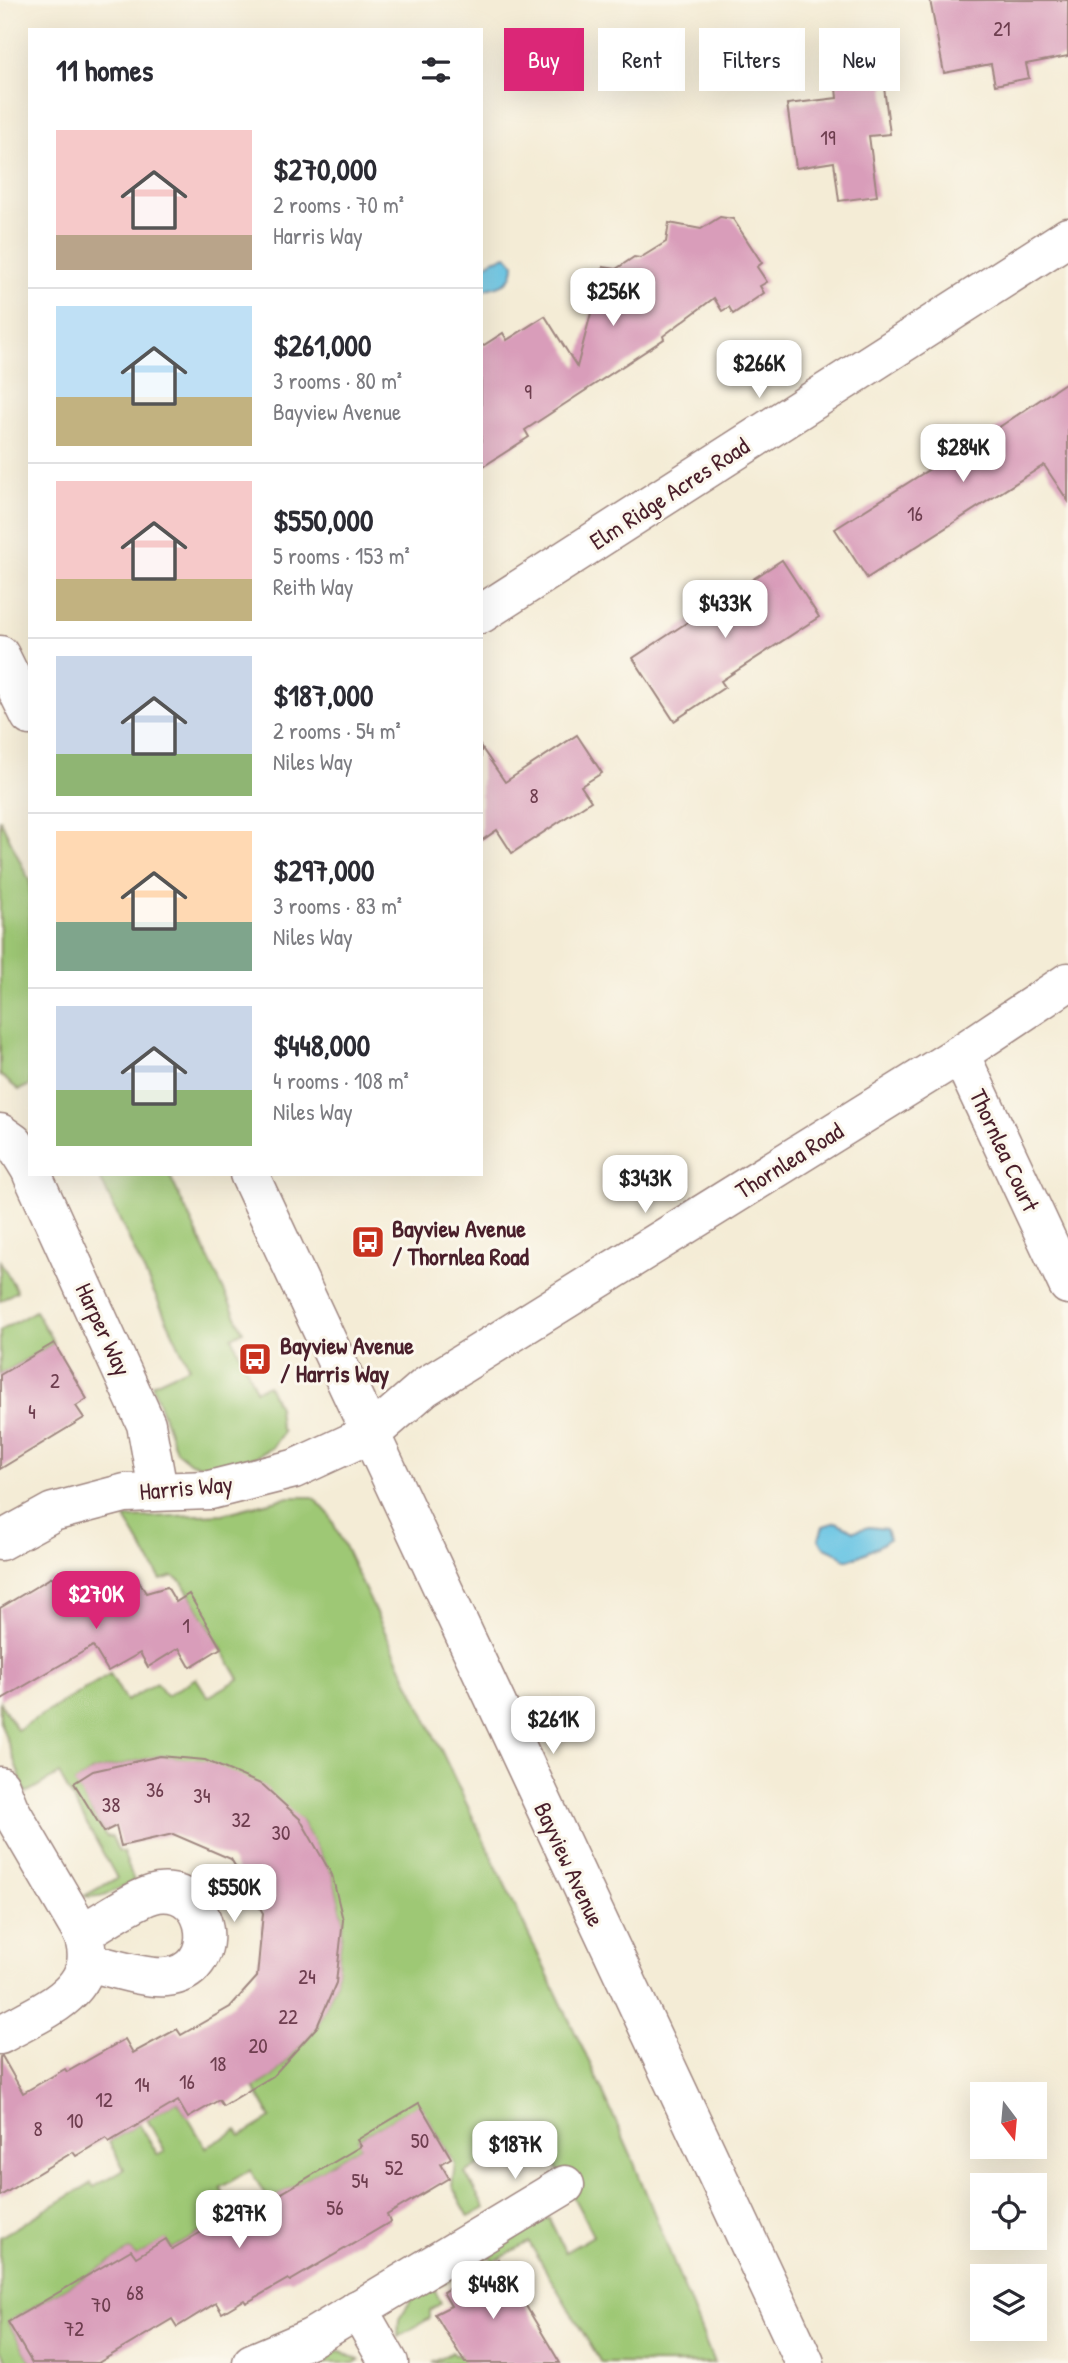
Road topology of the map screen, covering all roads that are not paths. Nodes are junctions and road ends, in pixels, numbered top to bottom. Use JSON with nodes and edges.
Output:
{"nodes":[{"id":1,"x":1068,"y":237,"type":"edge"},
{"id":2,"x":483,"y":613,"type":"edge"},
{"id":3,"x":0,"y":655,"type":"edge"},
{"id":4,"x":28,"y":712,"type":"edge"},
{"id":5,"x":1068,"y":982,"type":"edge"},
{"id":6,"x":960,"y":1054,"type":"junction"},
{"id":7,"x":0,"y":1133,"type":"edge"},
{"id":8,"x":28,"y":1166,"type":"edge"},
{"id":9,"x":33,"y":1176,"type":"edge"},
{"id":10,"x":250,"y":1176,"type":"edge"},
{"id":11,"x":1068,"y":1285,"type":"edge"},
{"id":12,"x":372,"y":1433,"type":"junction"},
{"id":13,"x":158,"y":1490,"type":"junction"},
{"id":14,"x":0,"y":1541,"type":"edge"},
{"id":15,"x":0,"y":1786,"type":"edge"},
{"id":16,"x":0,"y":2035,"type":"edge"},
{"id":17,"x":565,"y":2185,"type":"dead end"},
{"id":18,"x":358,"y":2309,"type":"junction"},
{"id":19,"x":252,"y":2363,"type":"edge"},
{"id":20,"x":389,"y":2363,"type":"edge"},
{"id":21,"x":805,"y":2363,"type":"edge"}],
"edges":[{"from":1,"to":2,"type":"street","name":"Elm Ridge Acres Road"},
{"from":3,"to":4,"type":"street"},
{"from":5,"to":6,"type":"street","name":"Thornlea Road"},
{"from":6,"to":11,"type":"street","name":"Thornlea Court"},
{"from":6,"to":12,"type":"street","name":"Thornlea Road"},
{"from":7,"to":8,"type":"street"},
{"from":9,"to":13,"type":"street","name":"Harper Way"},
{"from":10,"to":12,"type":"street","name":"Bayview Avenue"},
{"from":12,"to":13,"type":"street","name":"Harris Way"},
{"from":12,"to":21,"type":"street","name":"Bayview Avenue"},
{"from":13,"to":14,"type":"street","name":"Harris Way"},
{"from":15,"to":16,"type":"street"},
{"from":17,"to":18,"type":"street"},
{"from":18,"to":19,"type":"street"},
{"from":18,"to":20,"type":"street"}]}
